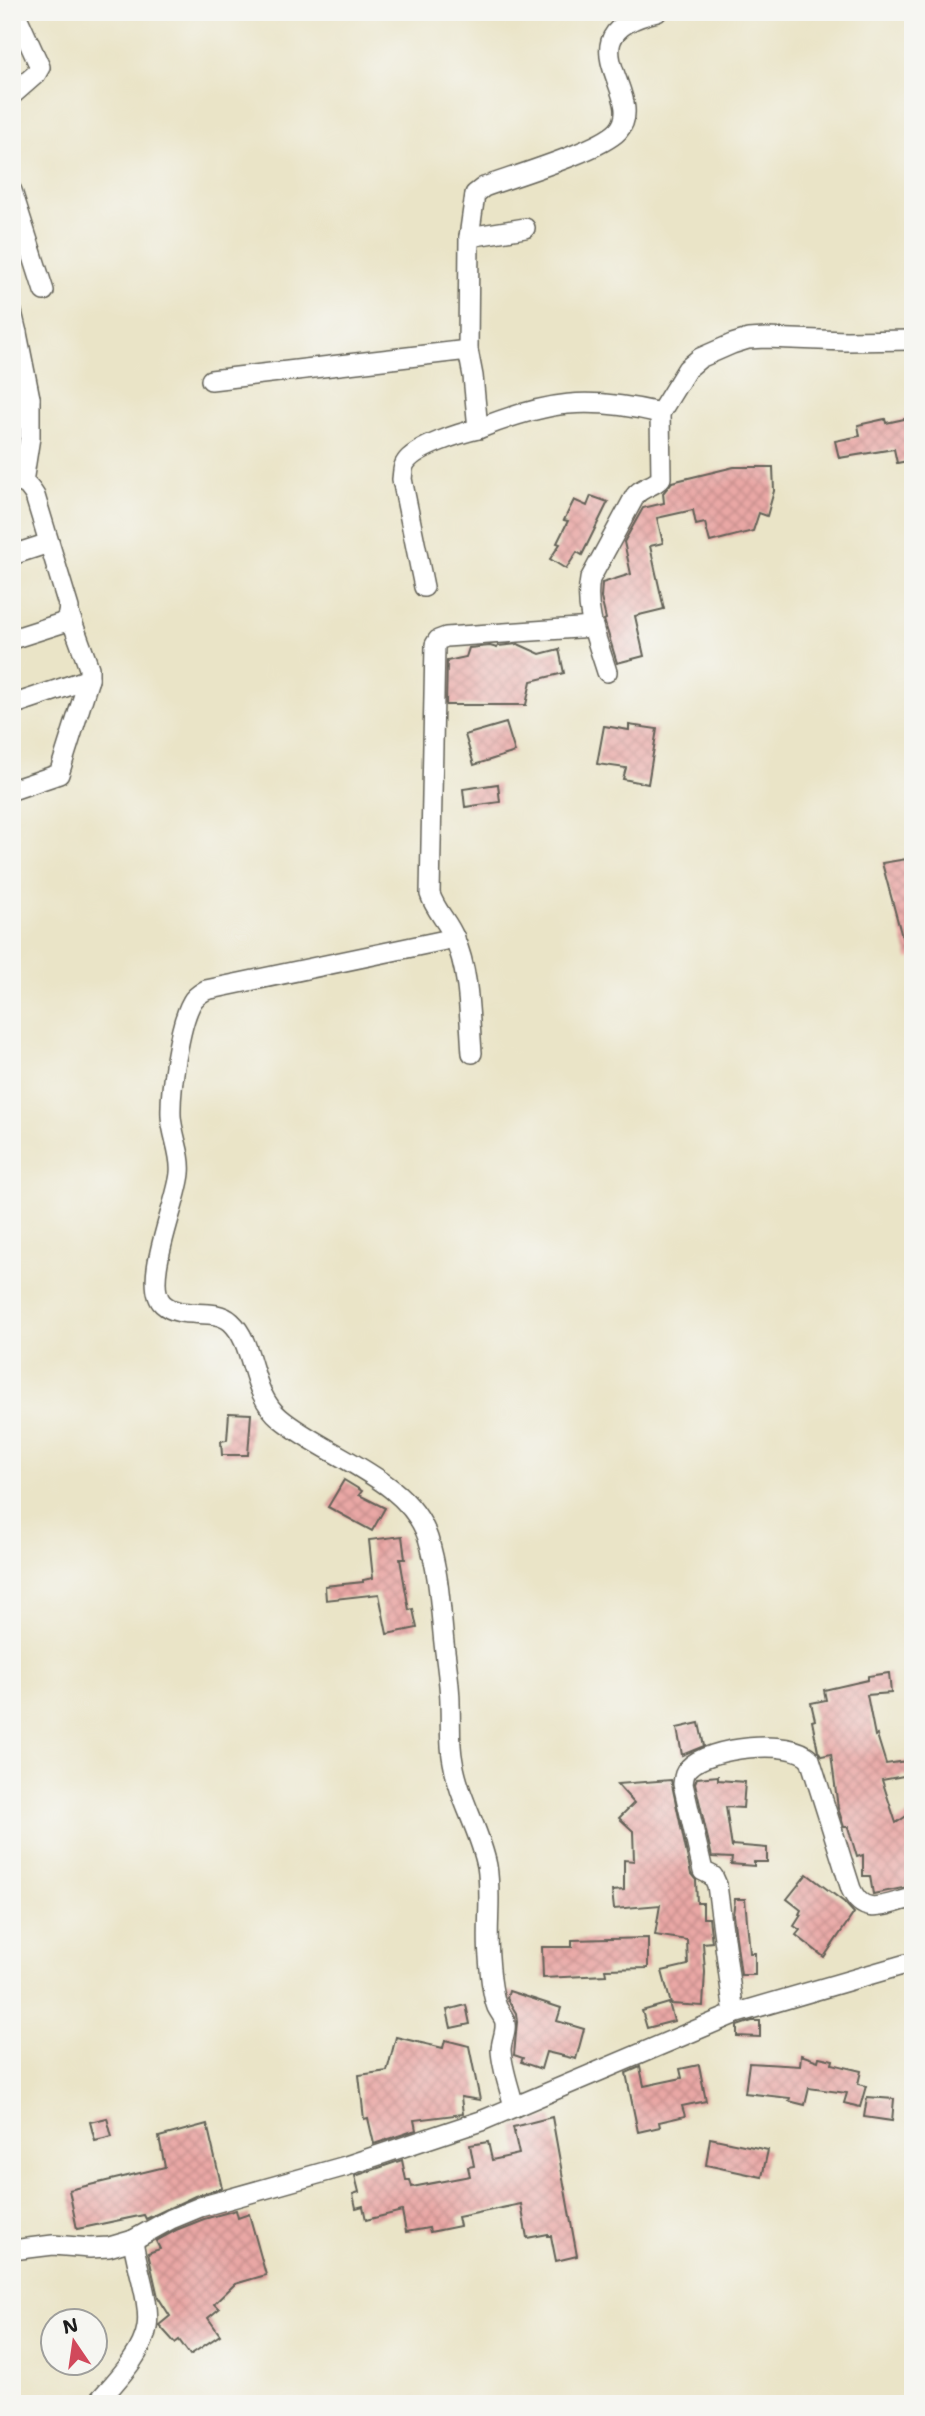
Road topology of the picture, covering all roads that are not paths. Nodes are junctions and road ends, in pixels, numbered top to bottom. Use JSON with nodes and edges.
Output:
{"nodes":[{"id":1,"x":15,"y":12,"type":"edge"},
{"id":2,"x":657,"y":12,"type":"edge"},
{"id":3,"x":12,"y":95,"type":"edge"},
{"id":4,"x":12,"y":191,"type":"edge"},
{"id":5,"x":525,"y":229,"type":"dead end"},
{"id":6,"x":469,"y":237,"type":"junction"},
{"id":7,"x":44,"y":291,"type":"dead end"},
{"id":8,"x":12,"y":312,"type":"edge"},
{"id":9,"x":15,"y":334,"type":"edge"},
{"id":10,"x":913,"y":340,"type":"edge"},
{"id":11,"x":468,"y":350,"type":"junction"},
{"id":12,"x":211,"y":380,"type":"dead end"},
{"id":13,"x":21,"y":402,"type":"edge"},
{"id":14,"x":660,"y":413,"type":"junction"},
{"id":15,"x":478,"y":429,"type":"junction"},
{"id":16,"x":18,"y":482,"type":"edge"},
{"id":17,"x":50,"y":543,"type":"junction"},
{"id":18,"x":12,"y":555,"type":"edge"},
{"id":19,"x":424,"y":587,"type":"dead end"},
{"id":20,"x":69,"y":613,"type":"junction"},
{"id":21,"x":593,"y":627,"type":"junction"},
{"id":22,"x":12,"y":639,"type":"edge"},
{"id":23,"x":607,"y":672,"type":"dead end"},
{"id":24,"x":89,"y":679,"type":"junction"},
{"id":25,"x":12,"y":705,"type":"edge"},
{"id":26,"x":12,"y":790,"type":"edge"},
{"id":27,"x":455,"y":938,"type":"junction"},
{"id":28,"x":472,"y":1053,"type":"dead end"},
{"id":29,"x":913,"y":1898,"type":"edge"},
{"id":30,"x":913,"y":1962,"type":"edge"},
{"id":31,"x":734,"y":2014,"type":"junction"},
{"id":32,"x":514,"y":2107,"type":"junction"},
{"id":33,"x":133,"y":2240,"type":"junction"},
{"id":34,"x":12,"y":2250,"type":"edge"},
{"id":35,"x":96,"y":2404,"type":"edge"}],
"edges":[{"from":1,"to":3,"type":"street"},
{"from":2,"to":6,"type":"street"},
{"from":4,"to":7,"type":"street"},
{"from":5,"to":6,"type":"street"},
{"from":6,"to":11,"type":"street"},
{"from":8,"to":9,"type":"street"},
{"from":9,"to":13,"type":"street"},
{"from":10,"to":14,"type":"street"},
{"from":11,"to":12,"type":"street"},
{"from":11,"to":15,"type":"street"},
{"from":13,"to":16,"type":"street"},
{"from":14,"to":15,"type":"street"},
{"from":14,"to":21,"type":"street"},
{"from":15,"to":19,"type":"street"},
{"from":16,"to":17,"type":"street"},
{"from":17,"to":18,"type":"street"},
{"from":17,"to":20,"type":"street"},
{"from":20,"to":22,"type":"street"},
{"from":20,"to":24,"type":"street"},
{"from":21,"to":23,"type":"street"},
{"from":21,"to":27,"type":"street"},
{"from":24,"to":25,"type":"street"},
{"from":24,"to":26,"type":"street"},
{"from":27,"to":28,"type":"street"},
{"from":27,"to":32,"type":"street"},
{"from":29,"to":31,"type":"street"},
{"from":30,"to":31,"type":"street"},
{"from":31,"to":32,"type":"street"},
{"from":32,"to":33,"type":"street"},
{"from":33,"to":34,"type":"street"},
{"from":33,"to":35,"type":"street"}]}
